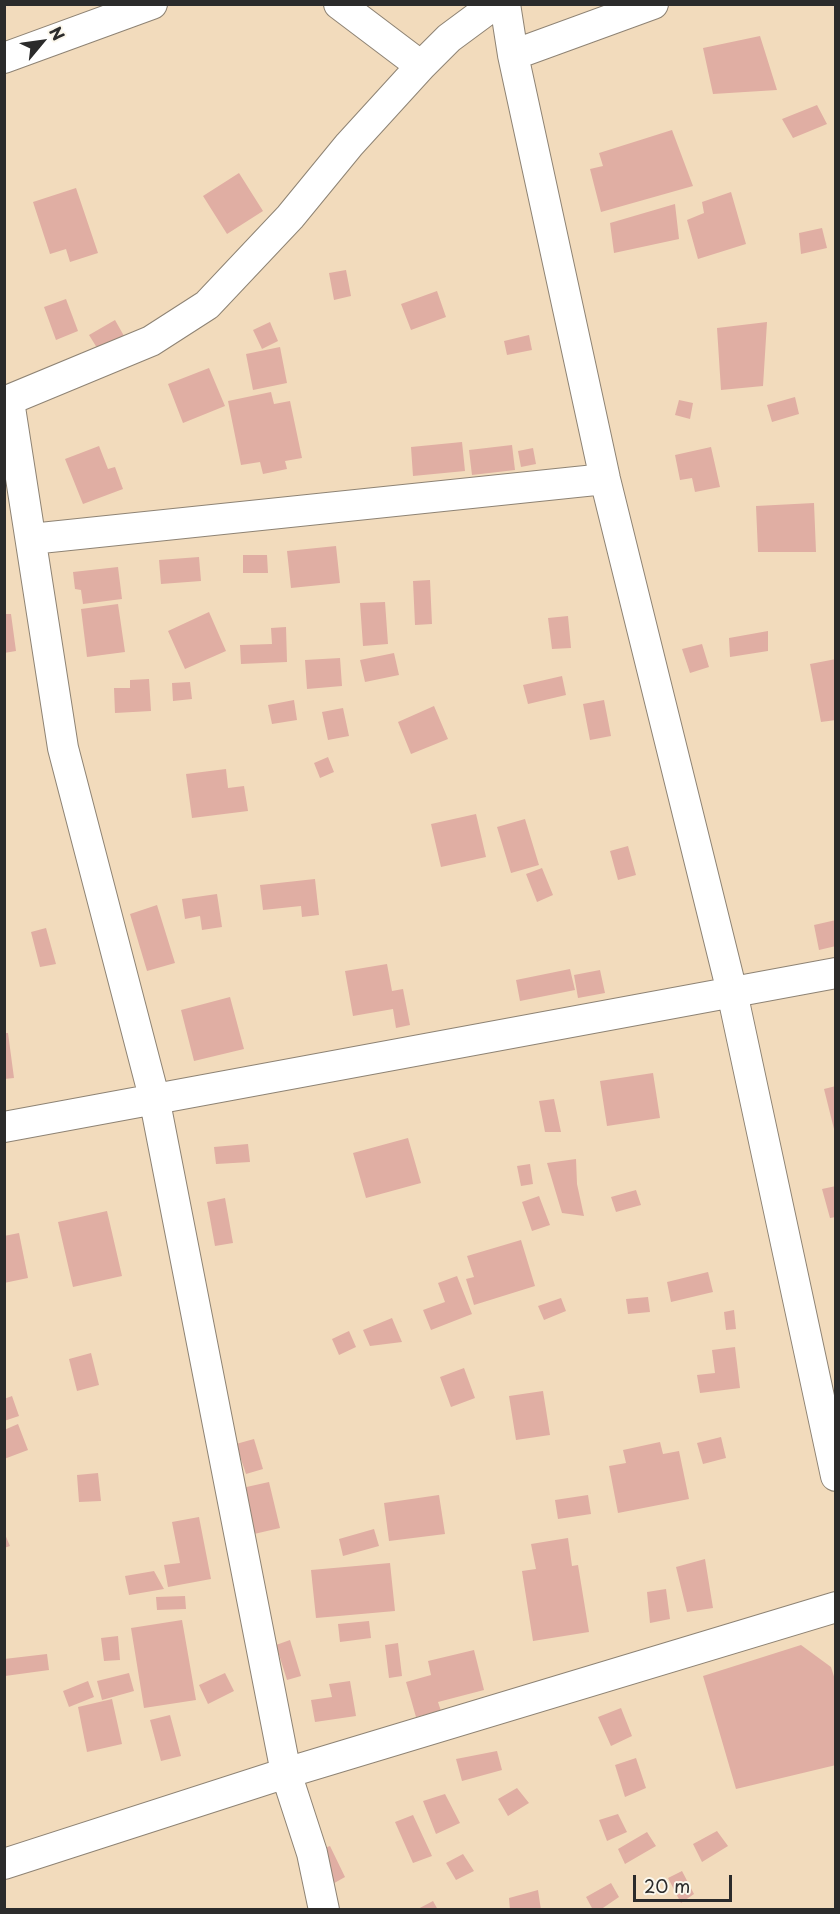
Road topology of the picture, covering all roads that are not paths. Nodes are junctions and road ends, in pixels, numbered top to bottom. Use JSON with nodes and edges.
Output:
{"nodes":[{"id":1,"x":152,"y":4,"type":"edge"},
{"id":2,"x":339,"y":4,"type":"edge"},
{"id":3,"x":495,"y":4,"type":"edge"},
{"id":4,"x":505,"y":4,"type":"edge"},
{"id":5,"x":653,"y":4,"type":"edge"},
{"id":6,"x":513,"y":55,"type":"junction"},
{"id":7,"x":4,"y":58,"type":"edge"},
{"id":8,"x":421,"y":66,"type":"junction"},
{"id":9,"x":7,"y":402,"type":"edge"},
{"id":10,"x":605,"y":479,"type":"junction"},
{"id":11,"x":31,"y":539,"type":"junction"},
{"id":12,"x":836,"y":973,"type":"edge"},
{"id":13,"x":732,"y":992,"type":"junction"},
{"id":14,"x":154,"y":1097,"type":"junction"},
{"id":15,"x":4,"y":1127,"type":"edge"},
{"id":16,"x":836,"y":1476,"type":"edge"},
{"id":17,"x":836,"y":1607,"type":"edge"},
{"id":18,"x":286,"y":1773,"type":"junction"},
{"id":19,"x":4,"y":1864,"type":"edge"},
{"id":20,"x":324,"y":1910,"type":"edge"}],
"edges":[{"from":1,"to":7,"type":"street"},
{"from":2,"to":8,"type":"street"},
{"from":3,"to":8,"type":"street"},
{"from":4,"to":6,"type":"street"},
{"from":5,"to":6,"type":"street"},
{"from":6,"to":10,"type":"street"},
{"from":8,"to":9,"type":"street"},
{"from":9,"to":11,"type":"street"},
{"from":10,"to":11,"type":"street"},
{"from":10,"to":13,"type":"street"},
{"from":11,"to":14,"type":"street"},
{"from":12,"to":13,"type":"street"},
{"from":13,"to":14,"type":"street"},
{"from":13,"to":16,"type":"street"},
{"from":14,"to":15,"type":"street"},
{"from":14,"to":18,"type":"street"},
{"from":17,"to":18,"type":"street"},
{"from":18,"to":19,"type":"street"},
{"from":18,"to":20,"type":"street"}]}
